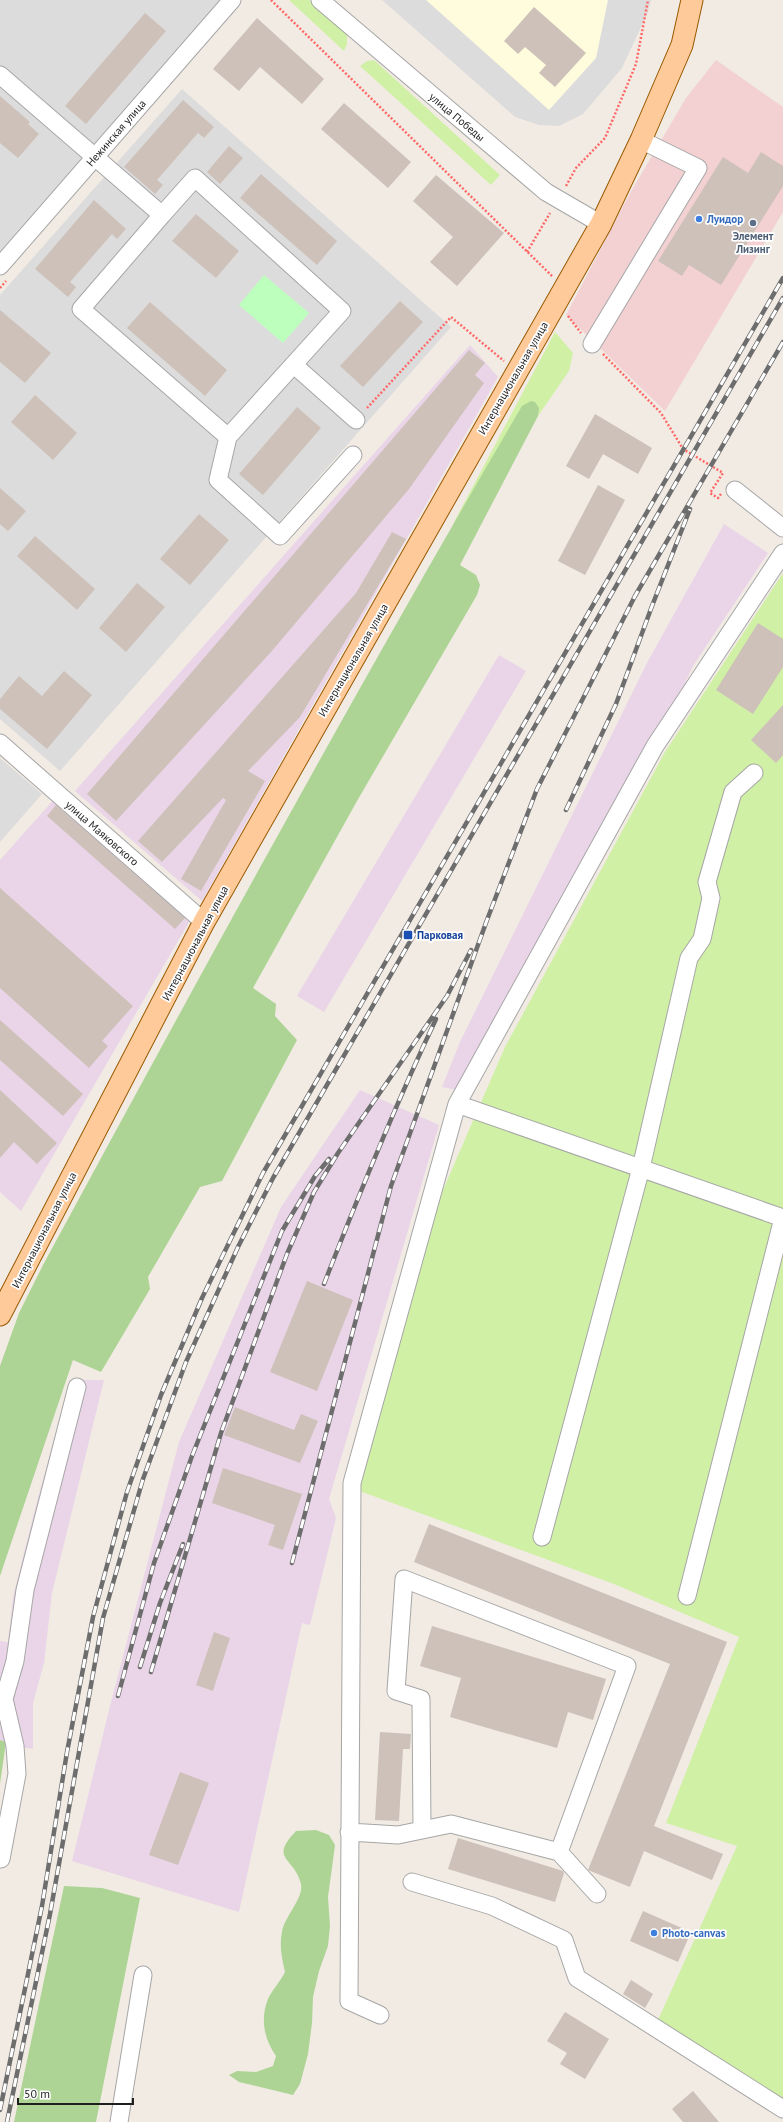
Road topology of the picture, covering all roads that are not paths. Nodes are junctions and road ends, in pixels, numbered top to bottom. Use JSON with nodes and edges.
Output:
{"nodes":[{"id":1,"x":232,"y":0,"type":"edge"},
{"id":2,"x":320,"y":0,"type":"edge"},
{"id":3,"x":692,"y":0,"type":"edge"},
{"id":4,"x":0,"y":75,"type":"edge"},
{"id":5,"x":641,"y":140,"type":"junction"},
{"id":6,"x":95,"y":156,"type":"junction"},
{"id":7,"x":162,"y":215,"type":"junction"},
{"id":8,"x":601,"y":224,"type":"junction"},
{"id":9,"x":1,"y":262,"type":"edge"},
{"id":10,"x":592,"y":344,"type":"road end"},
{"id":11,"x":294,"y":364,"type":"junction"},
{"id":12,"x":356,"y":420,"type":"road end"},
{"id":13,"x":228,"y":437,"type":"junction"},
{"id":14,"x":353,"y":455,"type":"dead end"},
{"id":15,"x":735,"y":490,"type":"dead end"},
{"id":16,"x":783,"y":528,"type":"edge"},
{"id":17,"x":783,"y":553,"type":"edge"},
{"id":18,"x":0,"y":743,"type":"edge"},
{"id":19,"x":754,"y":773,"type":"dead end"},
{"id":20,"x":204,"y":922,"type":"junction"},
{"id":21,"x":457,"y":1104,"type":"junction"},
{"id":22,"x":641,"y":1168,"type":"junction"},
{"id":23,"x":783,"y":1218,"type":"edge"},
{"id":24,"x":0,"y":1315,"type":"edge"},
{"id":25,"x":77,"y":1387,"type":"dead end"},
{"id":26,"x":542,"y":1536,"type":"dead end"},
{"id":27,"x":687,"y":1596,"type":"dead end"},
{"id":28,"x":7,"y":1658,"type":"edge"},
{"id":29,"x":422,"y":1830,"type":"junction"},
{"id":30,"x":349,"y":1832,"type":"junction"},
{"id":31,"x":559,"y":1852,"type":"junction"},
{"id":32,"x":1,"y":1859,"type":"dead end"},
{"id":33,"x":412,"y":1882,"type":"dead end"},
{"id":34,"x":597,"y":1894,"type":"dead end"},
{"id":35,"x":143,"y":1975,"type":"dead end"},
{"id":36,"x":380,"y":2015,"type":"dead end"},
{"id":37,"x":783,"y":2109,"type":"edge"},
{"id":38,"x":119,"y":2122,"type":"edge"}],
"edges":[{"from":1,"to":6,"type":"street","name":"Нежинская улица"},
{"from":2,"to":8,"type":"street","name":"улица Победы"},
{"from":3,"to":5,"type":"main road","name":"Интернациональная улица"},
{"from":4,"to":6,"type":"street"},
{"from":5,"to":8,"type":"main road","name":"Интернациональная улица"},
{"from":5,"to":10,"type":"street"},
{"from":6,"to":7,"type":"street"},
{"from":6,"to":9,"type":"street","name":"Нежинская улица"},
{"from":7,"to":11,"type":"street"},
{"from":7,"to":13,"type":"street"},
{"from":8,"to":20,"type":"main road","name":"Интернациональная улица"},
{"from":11,"to":12,"type":"street"},
{"from":11,"to":13,"type":"street"},
{"from":13,"to":14,"type":"street"},
{"from":15,"to":16,"type":"street"},
{"from":17,"to":21,"type":"street"},
{"from":18,"to":20,"type":"street","name":"улица Маяковского"},
{"from":19,"to":22,"type":"street"},
{"from":20,"to":24,"type":"main road","name":"Интернациональная улица"},
{"from":21,"to":22,"type":"street"},
{"from":21,"to":30,"type":"street"},
{"from":22,"to":23,"type":"street"},
{"from":22,"to":26,"type":"street"},
{"from":23,"to":27,"type":"street"},
{"from":25,"to":28,"type":"street"},
{"from":28,"to":32,"type":"street"},
{"from":29,"to":30,"type":"street"},
{"from":29,"to":31,"type":"street"},
{"from":29,"to":31,"type":"street"},
{"from":30,"to":36,"type":"street"},
{"from":31,"to":34,"type":"street"},
{"from":33,"to":37,"type":"street"},
{"from":35,"to":38,"type":"street"}]}
